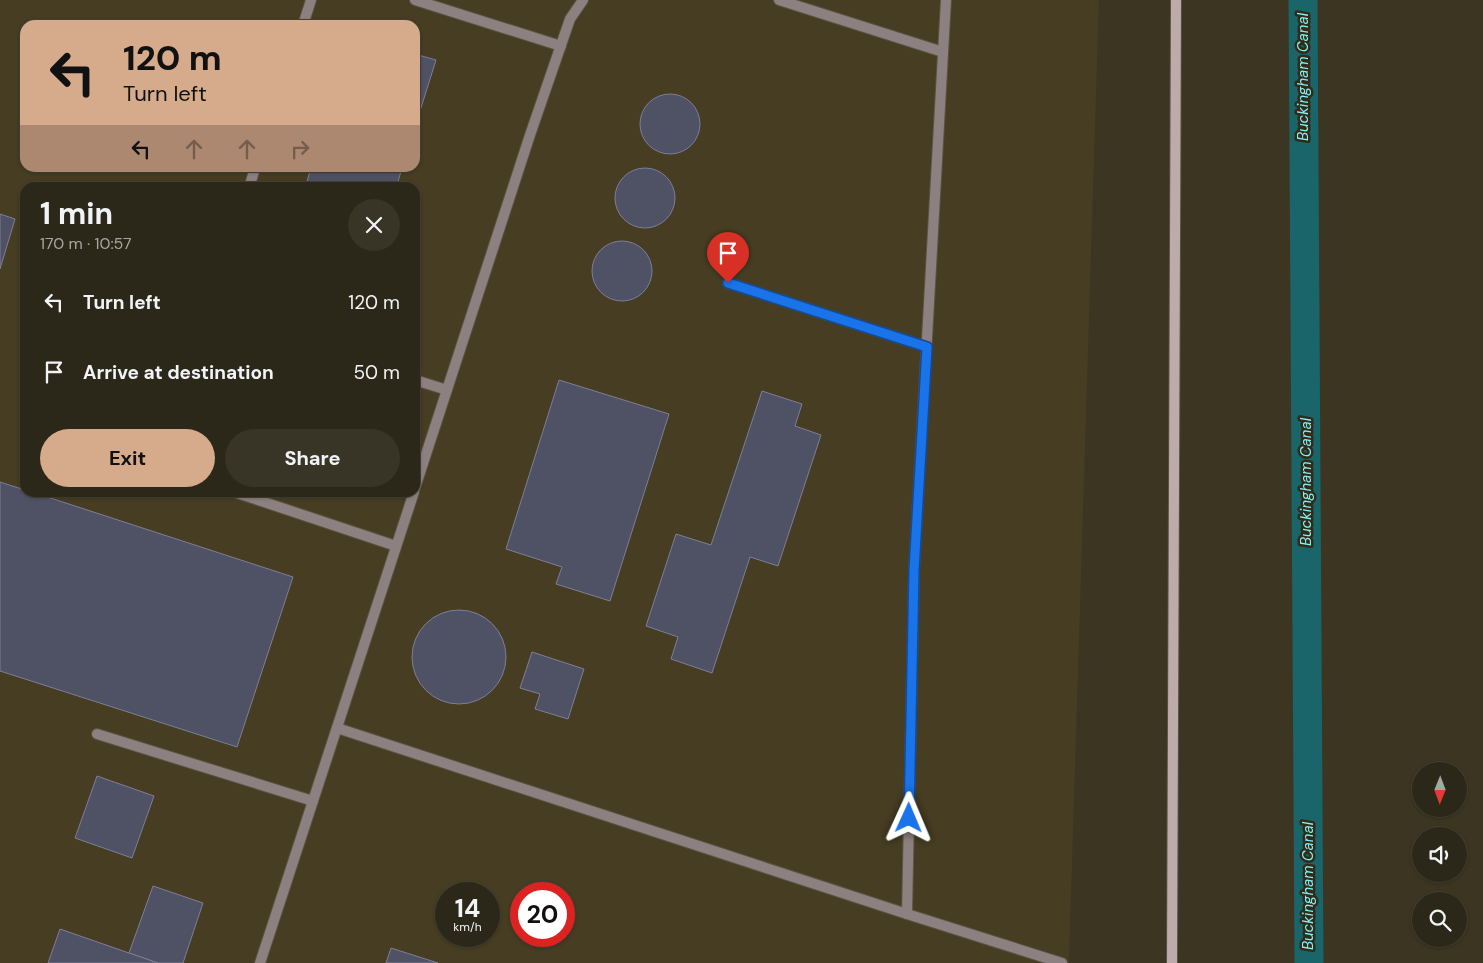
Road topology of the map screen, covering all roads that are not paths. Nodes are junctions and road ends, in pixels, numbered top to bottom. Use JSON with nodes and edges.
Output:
{"nodes":[{"id":1,"x":311,"y":0,"type":"edge"},
{"id":2,"x":415,"y":0,"type":"edge"},
{"id":3,"x":583,"y":0,"type":"edge"},
{"id":4,"x":779,"y":0,"type":"edge"},
{"id":5,"x":946,"y":0,"type":"edge"},
{"id":6,"x":1176,"y":0,"type":"edge"},
{"id":7,"x":305,"y":20,"type":"edge"},
{"id":8,"x":561,"y":46,"type":"junction"},
{"id":9,"x":943,"y":52,"type":"junction"},
{"id":10,"x":728,"y":283,"type":"dead end"},
{"id":11,"x":927,"y":347,"type":"junction"},
{"id":12,"x":420,"y":382,"type":"edge"},
{"id":13,"x":447,"y":390,"type":"junction"},
{"id":14,"x":420,"y":473,"type":"edge"},
{"id":15,"x":249,"y":497,"type":"edge"},
{"id":16,"x":412,"y":497,"type":"edge"},
{"id":17,"x":396,"y":546,"type":"junction"},
{"id":18,"x":337,"y":728,"type":"junction"},
{"id":19,"x":97,"y":734,"type":"dead end"},
{"id":20,"x":313,"y":802,"type":"junction"},
{"id":21,"x":908,"y":914,"type":"junction"},
{"id":22,"x":260,"y":963,"type":"edge"},
{"id":23,"x":1062,"y":963,"type":"edge"},
{"id":24,"x":1172,"y":963,"type":"edge"}],
"edges":[{"from":1,"to":7,"type":"lane"},
{"from":2,"to":8,"type":"lane"},
{"from":3,"to":8,"type":"lane"},
{"from":4,"to":9,"type":"lane"},
{"from":5,"to":9,"type":"lane"},
{"from":6,"to":24,"type":"main road"},
{"from":8,"to":13,"type":"lane"},
{"from":9,"to":11,"type":"lane"},
{"from":10,"to":11,"type":"lane"},
{"from":11,"to":21,"type":"lane"},
{"from":12,"to":13,"type":"lane"},
{"from":13,"to":14,"type":"lane"},
{"from":15,"to":17,"type":"lane"},
{"from":16,"to":17,"type":"lane"},
{"from":17,"to":18,"type":"lane"},
{"from":18,"to":20,"type":"lane"},
{"from":18,"to":21,"type":"lane"},
{"from":19,"to":20,"type":"lane"},
{"from":20,"to":22,"type":"lane"},
{"from":21,"to":23,"type":"lane"}]}
